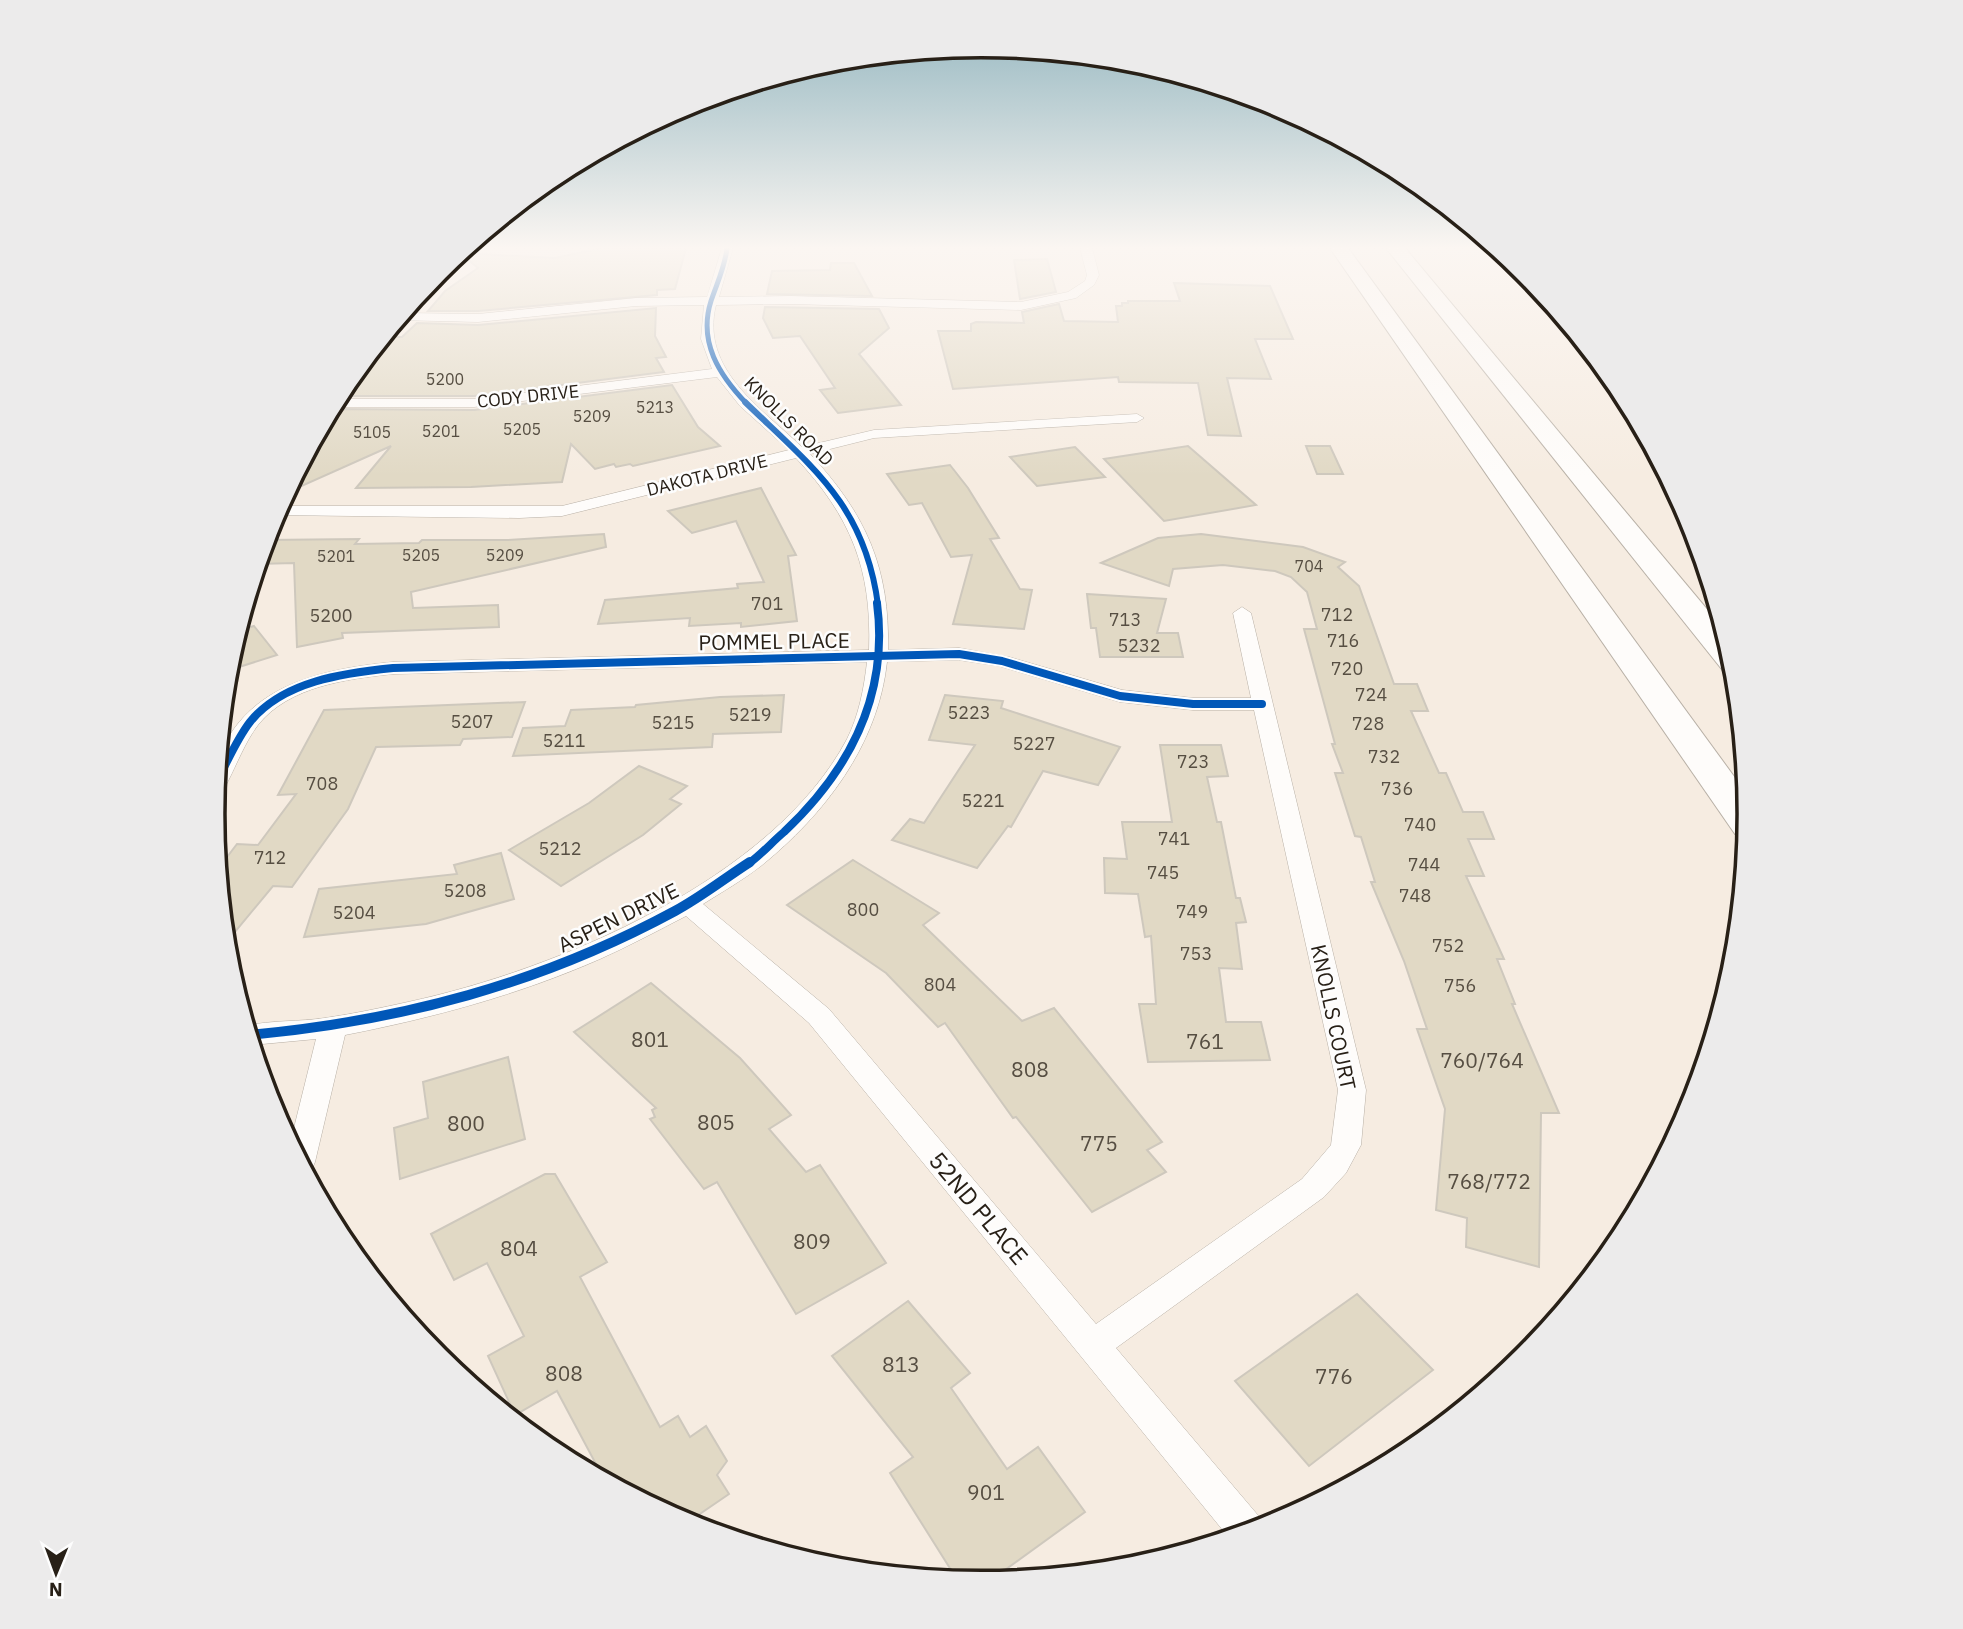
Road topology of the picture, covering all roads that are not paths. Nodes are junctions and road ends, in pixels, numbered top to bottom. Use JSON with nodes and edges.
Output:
{"nodes":[{"id":1,"x":706,"y":324,"type":"edge"},
{"id":2,"x":1393,"y":324,"type":"edge"},
{"id":3,"x":1457,"y":324,"type":"edge"},
{"id":4,"x":721,"y":372,"type":"junction"},
{"id":5,"x":346,"y":403,"type":"edge"},
{"id":6,"x":1137,"y":418,"type":"dead end"},
{"id":7,"x":799,"y":452,"type":"junction"},
{"id":8,"x":289,"y":511,"type":"edge"},
{"id":9,"x":1242,"y":613,"type":"dead end"},
{"id":10,"x":1718,"y":643,"type":"edge"},
{"id":11,"x":877,"y":656,"type":"junction"},
{"id":12,"x":1262,"y":704,"type":"junction"},
{"id":13,"x":226,"y":765,"type":"edge"},
{"id":14,"x":1738,"y":809,"type":"edge"},
{"id":15,"x":687,"y":904,"type":"junction"},
{"id":16,"x":333,"y":1027,"type":"junction"},
{"id":17,"x":258,"y":1034,"type":"edge"},
{"id":18,"x":303,"y":1149,"type":"edge"},
{"id":19,"x":1093,"y":1345,"type":"junction"},
{"id":20,"x":1243,"y":1524,"type":"edge"}],
"edges":[{"from":1,"to":4,"type":"street","name":"KNOLLS ROAD"},
{"from":2,"to":14,"type":"highway"},
{"from":3,"to":10,"type":"highway"},
{"from":4,"to":5,"type":"street","name":"CODY DRIVE"},
{"from":4,"to":7,"type":"street","name":"KNOLLS ROAD"},
{"from":6,"to":7,"type":"street","name":"DAKOTA DRIVE"},
{"from":7,"to":8,"type":"street","name":"DAKOTA DRIVE"},
{"from":7,"to":11,"type":"street","name":"KNOLLS ROAD"},
{"from":9,"to":12,"type":"street","name":"KNOLLS COURT"},
{"from":11,"to":12,"type":"street","name":"POMMEL PLACE"},
{"from":11,"to":13,"type":"street","name":"POMMEL PLACE"},
{"from":11,"to":15,"type":"street","name":"ASPEN DRIVE"},
{"from":12,"to":19,"type":"street","name":"KNOLLS COURT"},
{"from":15,"to":16,"type":"street","name":"ASPEN DRIVE"},
{"from":15,"to":19,"type":"street","name":"52ND PLACE"},
{"from":16,"to":17,"type":"street","name":"ASPEN DRIVE"},
{"from":16,"to":18,"type":"street"},
{"from":19,"to":20,"type":"street","name":"52ND PLACE"}]}
